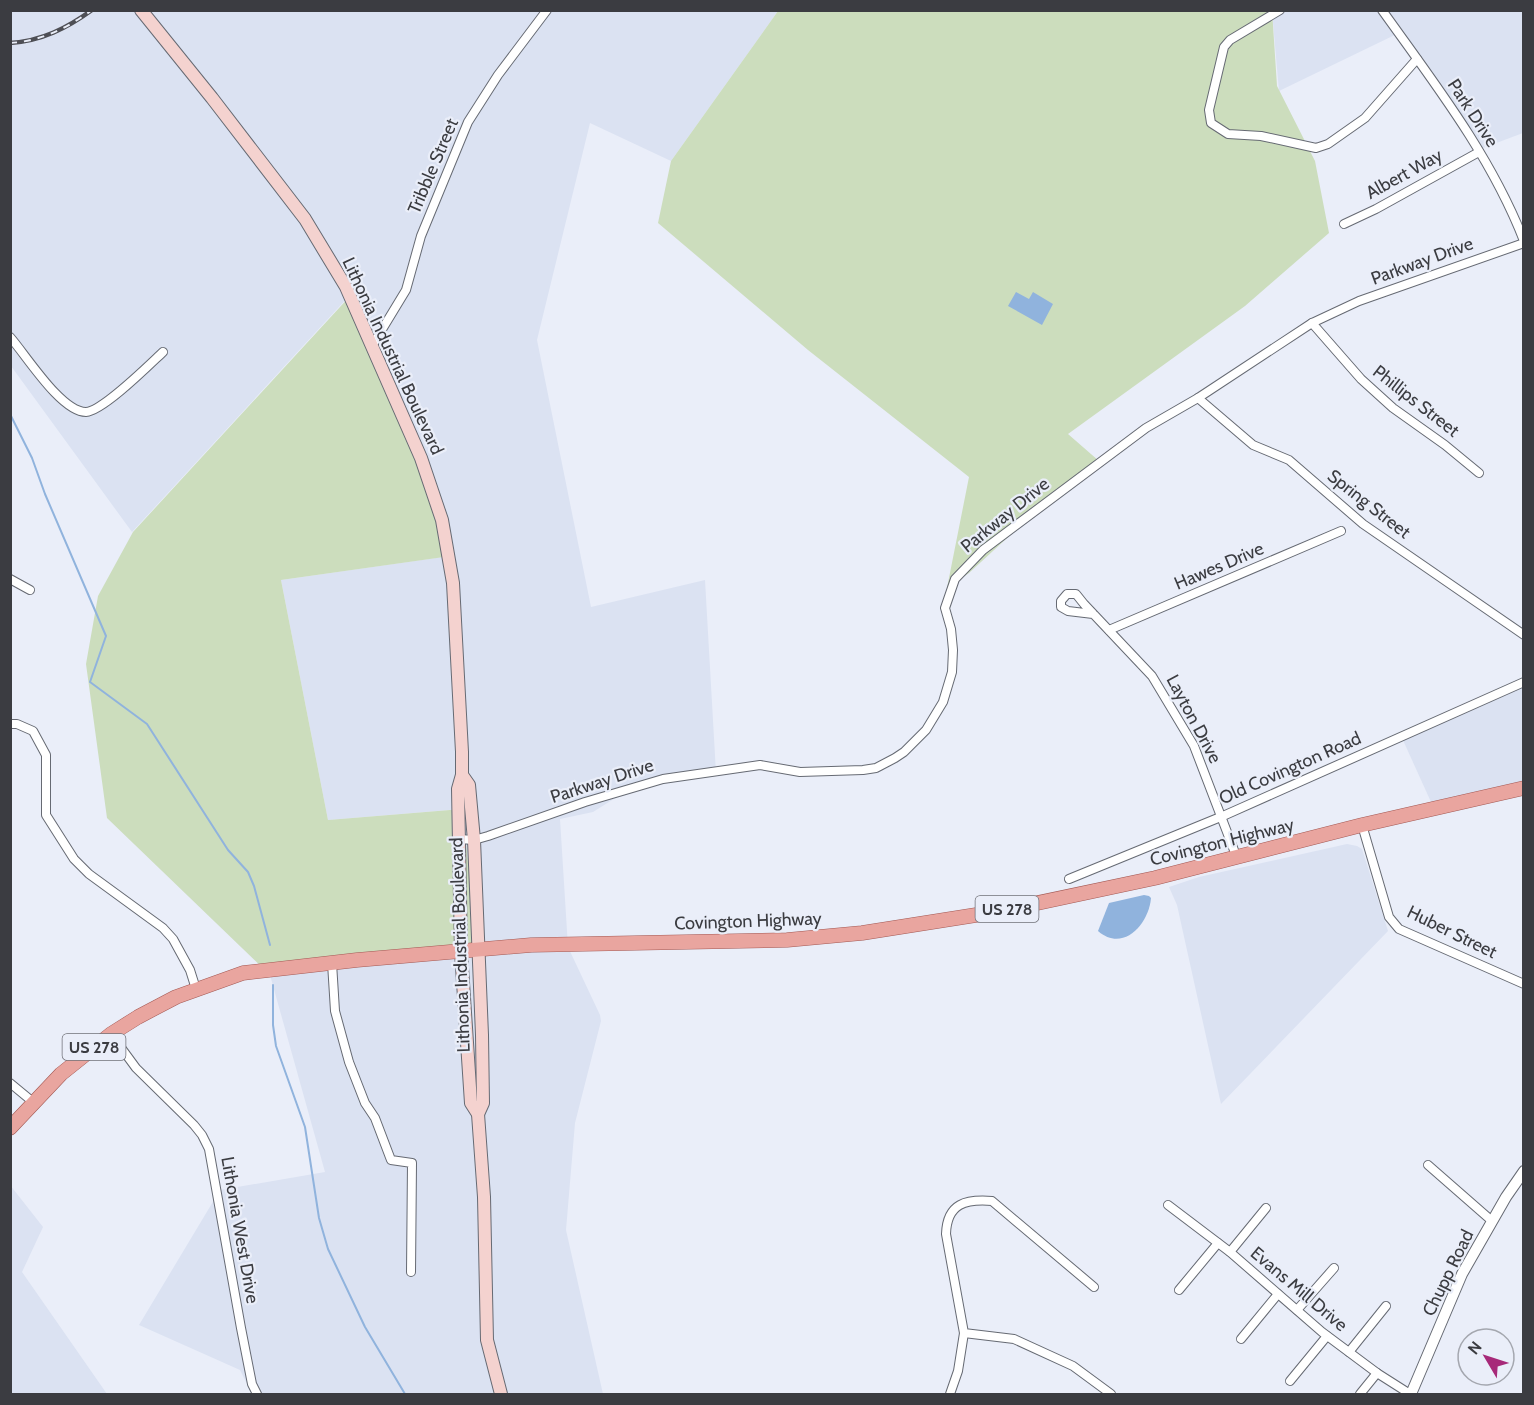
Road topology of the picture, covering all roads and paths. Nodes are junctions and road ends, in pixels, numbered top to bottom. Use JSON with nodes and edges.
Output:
{"nodes":[{"id":1,"x":141,"y":10,"type":"edge"},
{"id":2,"x":547,"y":10,"type":"edge"},
{"id":3,"x":1280,"y":10,"type":"edge"},
{"id":4,"x":1382,"y":10,"type":"edge"},
{"id":5,"x":1417,"y":59,"type":"junction"},
{"id":6,"x":1479,"y":152,"type":"junction"},
{"id":7,"x":1344,"y":224,"type":"dead end"},
{"id":8,"x":1524,"y":242,"type":"edge"},
{"id":9,"x":1312,"y":323,"type":"junction"},
{"id":10,"x":10,"y":337,"type":"edge"},
{"id":11,"x":372,"y":346,"type":"junction"},
{"id":12,"x":164,"y":352,"type":"dead end"},
{"id":13,"x":1198,"y":398,"type":"junction"},
{"id":14,"x":1479,"y":473,"type":"dead end"},
{"id":15,"x":1341,"y":531,"type":"dead end"},
{"id":16,"x":10,"y":579,"type":"edge"},
{"id":17,"x":30,"y":590,"type":"dead end"},
{"id":18,"x":1094,"y":614,"type":"dead end"},
{"id":19,"x":1109,"y":630,"type":"junction"},
{"id":20,"x":1524,"y":635,"type":"edge"},
{"id":21,"x":1524,"y":682,"type":"edge"},
{"id":22,"x":10,"y":724,"type":"edge"},
{"id":23,"x":462,"y":775,"type":"junction"},
{"id":24,"x":1524,"y":788,"type":"edge"},
{"id":25,"x":1222,"y":816,"type":"junction"},
{"id":26,"x":1362,"y":825,"type":"junction"},
{"id":27,"x":459,"y":840,"type":"junction"},
{"id":28,"x":474,"y":840,"type":"junction"},
{"id":29,"x":1237,"y":858,"type":"junction"},
{"id":30,"x":1069,"y":879,"type":"dead end"},
{"id":31,"x":478,"y":950,"type":"junction"},
{"id":32,"x":461,"y":952,"type":"junction"},
{"id":33,"x":332,"y":963,"type":"junction"},
{"id":34,"x":1524,"y":984,"type":"edge"},
{"id":35,"x":196,"y":989,"type":"junction"},
{"id":36,"x":111,"y":1034,"type":"junction"},
{"id":37,"x":10,"y":1083,"type":"edge"},
{"id":38,"x":33,"y":1102,"type":"junction"},
{"id":39,"x":478,"y":1114,"type":"junction"},
{"id":40,"x":10,"y":1128,"type":"edge"},
{"id":41,"x":1428,"y":1165,"type":"dead end"},
{"id":42,"x":1524,"y":1171,"type":"edge"},
{"id":43,"x":1168,"y":1205,"type":"dead end"},
{"id":44,"x":1266,"y":1208,"type":"dead end"},
{"id":45,"x":1492,"y":1221,"type":"junction"},
{"id":46,"x":1218,"y":1243,"type":"junction"},
{"id":47,"x":1230,"y":1252,"type":"junction"},
{"id":48,"x":1334,"y":1268,"type":"dead end"},
{"id":49,"x":411,"y":1272,"type":"dead end"},
{"id":50,"x":1094,"y":1287,"type":"dead end"},
{"id":51,"x":1179,"y":1290,"type":"dead end"},
{"id":52,"x":1278,"y":1294,"type":"junction"},
{"id":53,"x":1386,"y":1306,"type":"dead end"},
{"id":54,"x":1297,"y":1310,"type":"junction"},
{"id":55,"x":964,"y":1334,"type":"junction"},
{"id":56,"x":1327,"y":1336,"type":"junction"},
{"id":57,"x":1241,"y":1339,"type":"dead end"},
{"id":58,"x":1349,"y":1353,"type":"junction"},
{"id":59,"x":1377,"y":1374,"type":"junction"},
{"id":60,"x":1290,"y":1381,"type":"dead end"},
{"id":61,"x":257,"y":1395,"type":"edge"},
{"id":62,"x":501,"y":1395,"type":"edge"},
{"id":63,"x":950,"y":1395,"type":"edge"},
{"id":64,"x":1111,"y":1395,"type":"edge"},
{"id":65,"x":1360,"y":1395,"type":"edge"},
{"id":66,"x":1410,"y":1395,"type":"edge"}],
"edges":[{"from":1,"to":11,"type":"main road","name":"Lithonia Industrial Boulevard"},
{"from":2,"to":11,"type":"street","name":"Tribble Street"},
{"from":3,"to":5,"type":"street"},
{"from":4,"to":5,"type":"street","name":"Park Drive"},
{"from":5,"to":6,"type":"street","name":"Park Drive"},
{"from":6,"to":7,"type":"street","name":"Albert Way"},
{"from":6,"to":8,"type":"street","name":"Park Drive"},
{"from":8,"to":9,"type":"street","name":"Parkway Drive"},
{"from":9,"to":13,"type":"street","name":"Parkway Drive"},
{"from":9,"to":14,"type":"street","name":"Phillips Street"},
{"from":10,"to":12,"type":"street"},
{"from":11,"to":23,"type":"main road","name":"Lithonia Industrial Boulevard"},
{"from":13,"to":20,"type":"street","name":"Spring Street"},
{"from":13,"to":28,"type":"street","name":"Parkway Drive"},
{"from":15,"to":19,"type":"street","name":"Hawes Drive"},
{"from":16,"to":17,"type":"street"},
{"from":18,"to":19,"type":"street","name":"Layton Drive"},
{"from":19,"to":25,"type":"street","name":"Layton Drive"},
{"from":21,"to":25,"type":"street","name":"Old Covington Road"},
{"from":22,"to":35,"type":"street"},
{"from":23,"to":27,"type":"main road","name":"Lithonia Industrial Boulevard"},
{"from":23,"to":28,"type":"main road","name":"Lithonia Industrial Boulevard"},
{"from":24,"to":26,"type":"main road","name":"Covington Highway","number":"US 278"},
{"from":25,"to":29,"type":"street","name":"Layton Drive"},
{"from":25,"to":30,"type":"street","name":"Old Covington Road"},
{"from":26,"to":29,"type":"main road","name":"Covington Highway","number":"US 278"},
{"from":26,"to":34,"type":"street","name":"Huber Street"},
{"from":27,"to":28,"type":"street","name":"Parkway Drive"},
{"from":27,"to":32,"type":"main road","name":"Lithonia Industrial Boulevard"},
{"from":28,"to":31,"type":"main road","name":"Lithonia Industrial Boulevard"},
{"from":29,"to":31,"type":"main road","name":"Covington Highway","number":"US 278"},
{"from":31,"to":32,"type":"main road","name":"Covington Highway","number":"US 278"},
{"from":31,"to":39,"type":"main road","name":"Lithonia Industrial Boulevard"},
{"from":32,"to":33,"type":"main road","name":"Covington Highway","number":"US 278"},
{"from":32,"to":39,"type":"main road","name":"Lithonia Industrial Boulevard"},
{"from":33,"to":35,"type":"main road","name":"Covington Highway","number":"US 278"},
{"from":33,"to":49,"type":"street"},
{"from":35,"to":36,"type":"main road","name":"Covington Highway","number":"US 278"},
{"from":36,"to":38,"type":"main road","name":"Covington Highway","number":"US 278"},
{"from":36,"to":61,"type":"street","name":"Lithonia West Drive"},
{"from":37,"to":38,"type":"street"},
{"from":38,"to":40,"type":"main road","name":"Covington Highway","number":"US 278"},
{"from":39,"to":62,"type":"main road","name":"Lithonia Industrial Boulevard"},
{"from":41,"to":45,"type":"street"},
{"from":42,"to":45,"type":"street","name":"Chupp Road"},
{"from":43,"to":46,"type":"street","name":"Evans Mill Drive"},
{"from":44,"to":47,"type":"street"},
{"from":45,"to":66,"type":"street","name":"Chupp Road"},
{"from":46,"to":47,"type":"street","name":"Evans Mill Drive"},
{"from":46,"to":51,"type":"street"},
{"from":47,"to":52,"type":"street","name":"Evans Mill Drive"},
{"from":48,"to":54,"type":"street"},
{"from":50,"to":55,"type":"street"},
{"from":52,"to":54,"type":"street","name":"Evans Mill Drive"},
{"from":52,"to":57,"type":"street"},
{"from":53,"to":58,"type":"street"},
{"from":54,"to":56,"type":"street","name":"Evans Mill Drive"},
{"from":55,"to":63,"type":"street"},
{"from":55,"to":64,"type":"street"},
{"from":56,"to":58,"type":"street","name":"Evans Mill Drive"},
{"from":56,"to":60,"type":"street"},
{"from":58,"to":59,"type":"street","name":"Evans Mill Drive"},
{"from":59,"to":65,"type":"street"},
{"from":59,"to":66,"type":"street","name":"Evans Mill Drive"}]}
